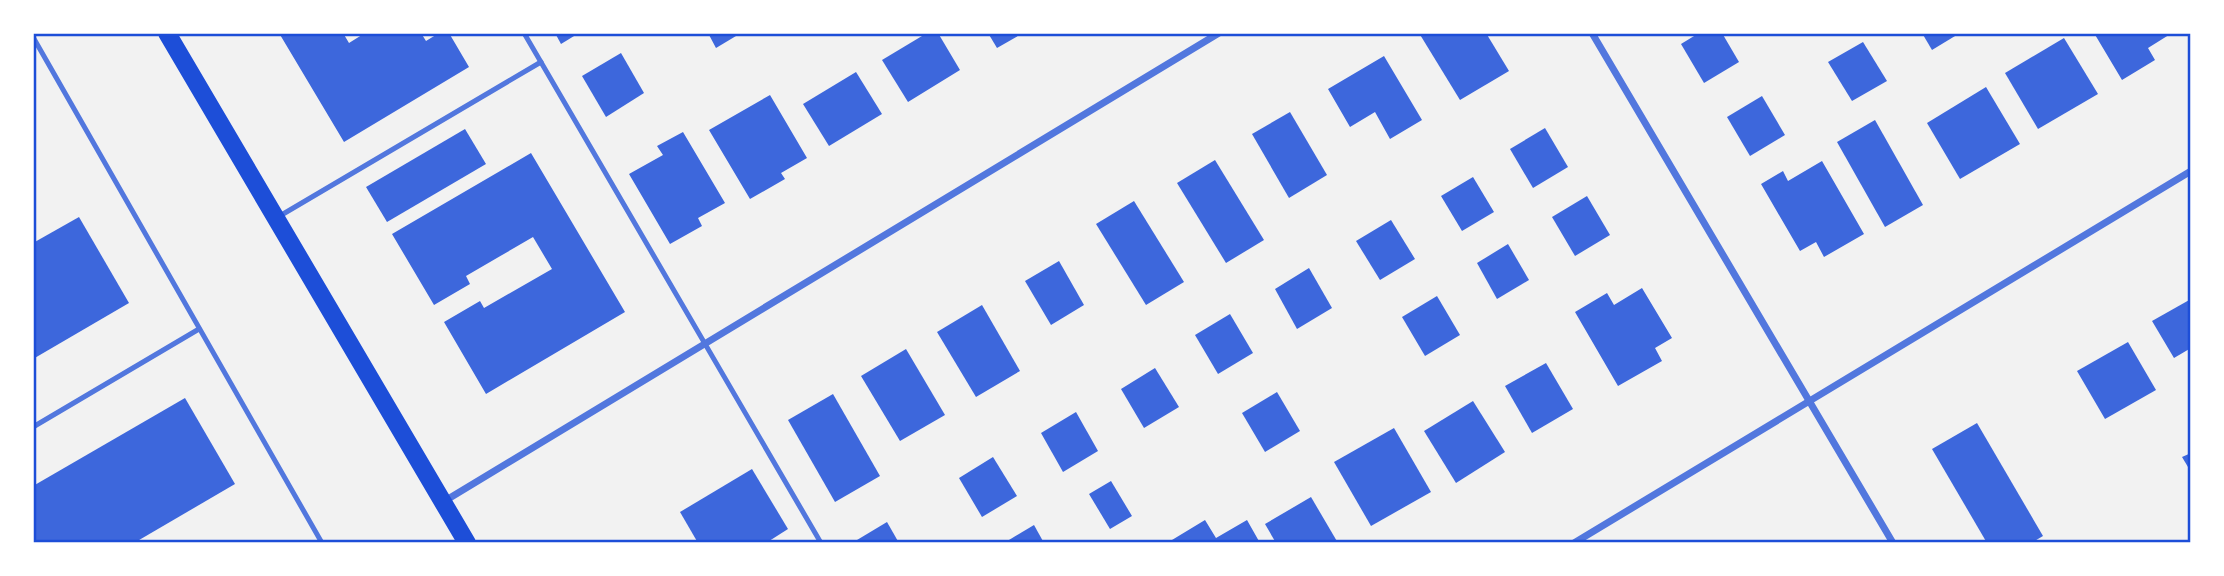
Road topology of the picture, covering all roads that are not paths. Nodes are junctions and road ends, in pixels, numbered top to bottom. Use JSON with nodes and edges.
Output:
{"nodes":[{"id":1,"x":167,"y":33,"type":"edge"},
{"id":2,"x":524,"y":33,"type":"edge"},
{"id":3,"x":1219,"y":33,"type":"edge"},
{"id":4,"x":1592,"y":33,"type":"edge"},
{"id":5,"x":33,"y":37,"type":"edge"},
{"id":6,"x":541,"y":62,"type":"junction"},
{"id":7,"x":2191,"y":171,"type":"edge"},
{"id":8,"x":276,"y":218,"type":"junction"},
{"id":9,"x":199,"y":329,"type":"junction"},
{"id":10,"x":705,"y":344,"type":"junction"},
{"id":11,"x":1810,"y":400,"type":"junction"},
{"id":12,"x":33,"y":426,"type":"edge"},
{"id":13,"x":443,"y":502,"type":"junction"},
{"id":14,"x":322,"y":543,"type":"edge"},
{"id":15,"x":467,"y":543,"type":"edge"},
{"id":16,"x":821,"y":543,"type":"edge"},
{"id":17,"x":1574,"y":543,"type":"edge"},
{"id":18,"x":1893,"y":543,"type":"edge"}],
"edges":[{"from":1,"to":8,"type":"main road"},
{"from":2,"to":6,"type":"lane"},
{"from":3,"to":10,"type":"street"},
{"from":4,"to":11,"type":"street"},
{"from":5,"to":9,"type":"lane"},
{"from":6,"to":8,"type":"lane"},
{"from":6,"to":10,"type":"lane"},
{"from":7,"to":11,"type":"street"},
{"from":8,"to":13,"type":"main road"},
{"from":9,"to":12,"type":"lane"},
{"from":9,"to":14,"type":"lane"},
{"from":10,"to":13,"type":"street"},
{"from":10,"to":16,"type":"lane"},
{"from":11,"to":17,"type":"street"},
{"from":11,"to":18,"type":"street"},
{"from":13,"to":15,"type":"main road"}]}
